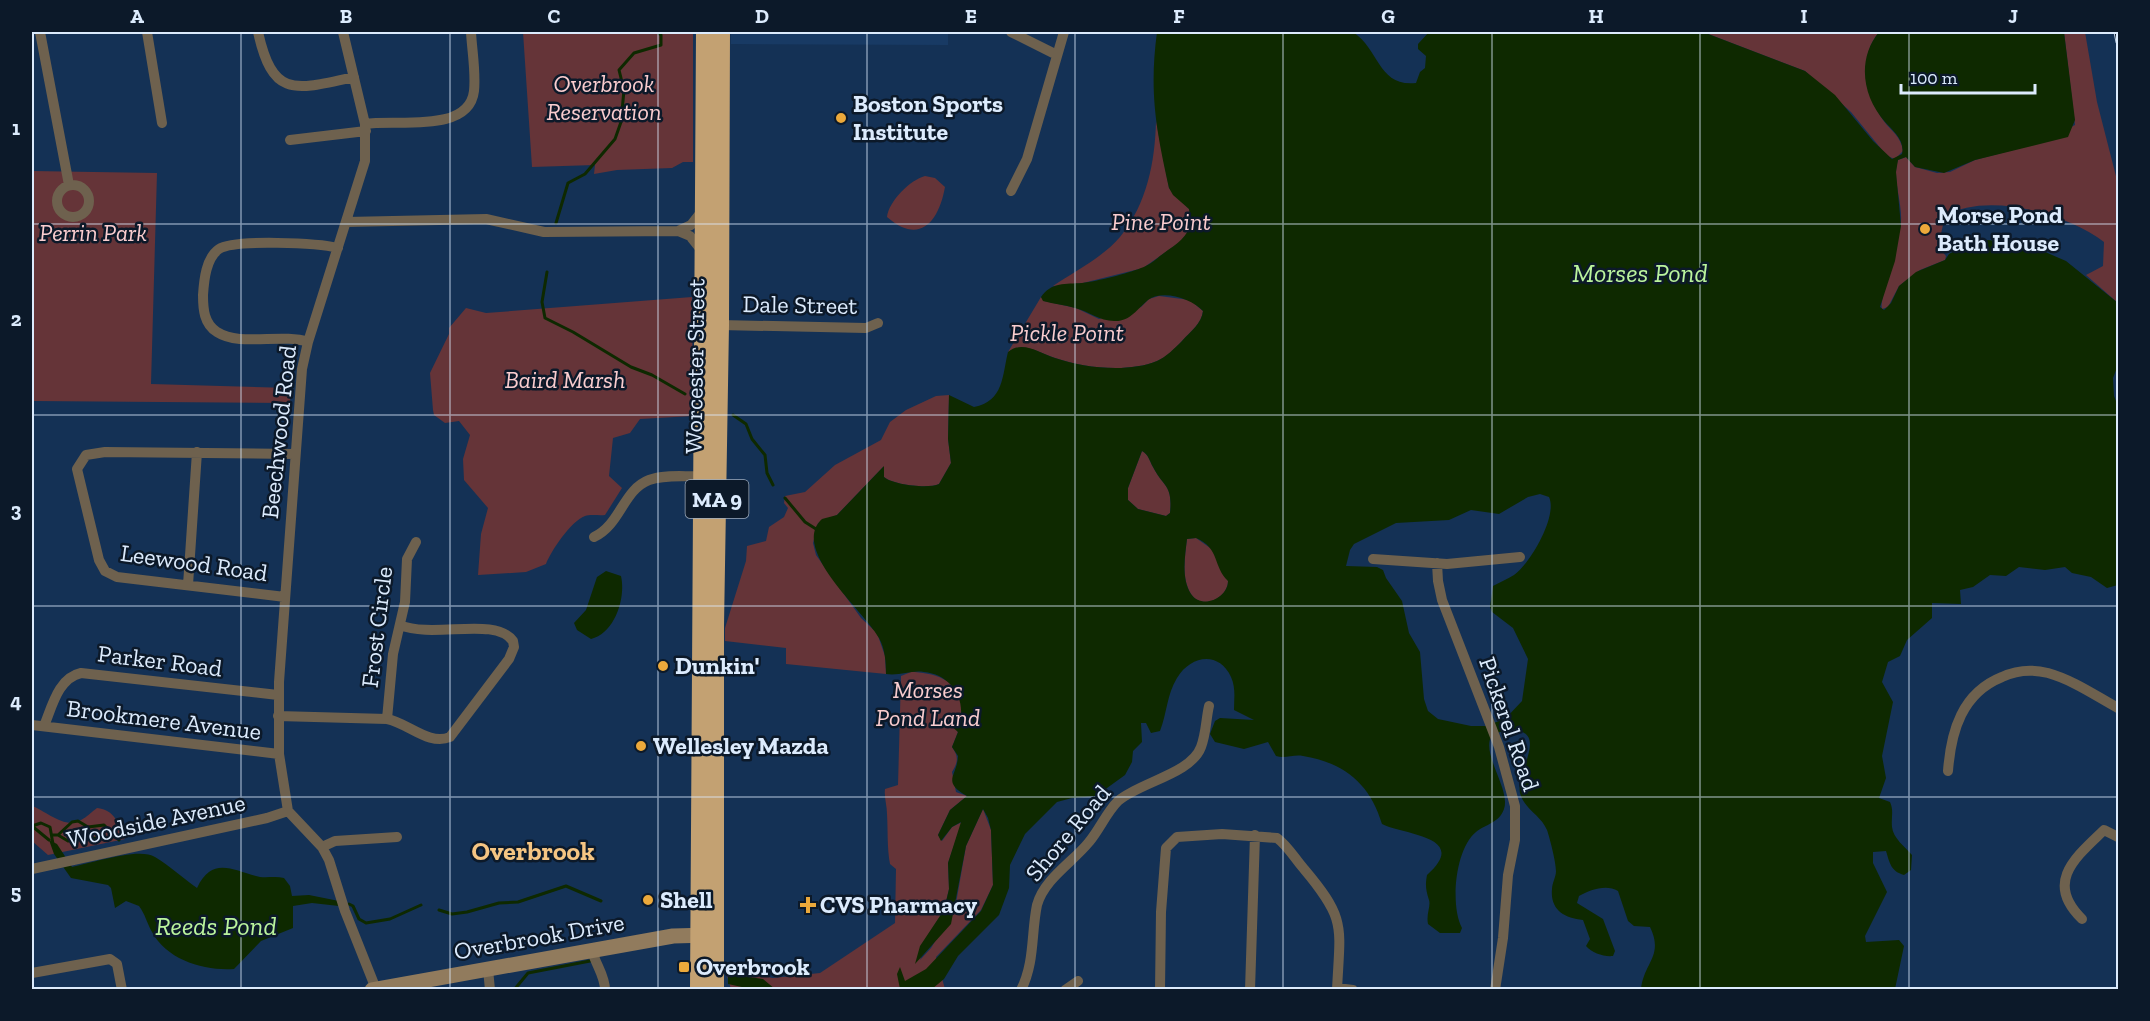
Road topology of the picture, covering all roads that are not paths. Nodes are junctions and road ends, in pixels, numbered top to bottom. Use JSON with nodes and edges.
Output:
{"nodes":[{"id":1,"x":40,"y":32,"type":"edge"},
{"id":2,"x":147,"y":32,"type":"edge"},
{"id":3,"x":258,"y":32,"type":"edge"},
{"id":4,"x":343,"y":32,"type":"edge"},
{"id":5,"x":471,"y":32,"type":"edge"},
{"id":6,"x":705,"y":32,"type":"edge"},
{"id":7,"x":721,"y":32,"type":"edge"},
{"id":8,"x":1011,"y":32,"type":"edge"},
{"id":9,"x":1064,"y":32,"type":"edge"},
{"id":10,"x":1057,"y":55,"type":"junction"},
{"id":11,"x":354,"y":76,"type":"junction"},
{"id":12,"x":162,"y":123,"type":"dead end"},
{"id":13,"x":365,"y":128,"type":"junction"},
{"id":14,"x":290,"y":140,"type":"dead end"},
{"id":15,"x":69,"y":185,"type":"dead end"},
{"id":16,"x":1011,"y":191,"type":"dead end"},
{"id":17,"x":703,"y":209,"type":"junction"},
{"id":18,"x":346,"y":222,"type":"junction"},
{"id":19,"x":678,"y":231,"type":"junction"},
{"id":20,"x":338,"y":248,"type":"junction"},
{"id":21,"x":703,"y":252,"type":"junction"},
{"id":22,"x":878,"y":323,"type":"dead end"},
{"id":23,"x":720,"y":325,"type":"junction"},
{"id":24,"x":308,"y":342,"type":"junction"},
{"id":25,"x":197,"y":452,"type":"junction"},
{"id":26,"x":295,"y":454,"type":"junction"},
{"id":27,"x":702,"y":476,"type":"junction"},
{"id":28,"x":594,"y":537,"type":"dead end"},
{"id":29,"x":416,"y":542,"type":"dead end"},
{"id":30,"x":1520,"y":556,"type":"dead end"},
{"id":31,"x":1373,"y":559,"type":"dead end"},
{"id":32,"x":1437,"y":563,"type":"junction"},
{"id":33,"x":188,"y":585,"type":"junction"},
{"id":34,"x":285,"y":597,"type":"junction"},
{"id":35,"x":400,"y":625,"type":"junction"},
{"id":36,"x":278,"y":695,"type":"junction"},
{"id":37,"x":1209,"y":706,"type":"dead end"},
{"id":38,"x":2118,"y":708,"type":"edge"},
{"id":39,"x":278,"y":716,"type":"junction"},
{"id":40,"x":387,"y":719,"type":"junction"},
{"id":41,"x":32,"y":725,"type":"edge"},
{"id":42,"x":44,"y":726,"type":"junction"},
{"id":43,"x":279,"y":754,"type":"junction"},
{"id":44,"x":1948,"y":771,"type":"dead end"},
{"id":45,"x":288,"y":811,"type":"junction"},
{"id":46,"x":1255,"y":835,"type":"junction"},
{"id":47,"x":398,"y":837,"type":"dead end"},
{"id":48,"x":2118,"y":837,"type":"edge"},
{"id":49,"x":322,"y":847,"type":"junction"},
{"id":50,"x":32,"y":869,"type":"edge"},
{"id":51,"x":2082,"y":919,"type":"dead end"},
{"id":52,"x":707,"y":935,"type":"junction"},
{"id":53,"x":592,"y":950,"type":"junction"},
{"id":54,"x":488,"y":969,"type":"junction"},
{"id":55,"x":32,"y":973,"type":"edge"},
{"id":56,"x":1078,"y":981,"type":"dead end"},
{"id":57,"x":404,"y":987,"type":"edge"},
{"id":58,"x":374,"y":989,"type":"edge"},
{"id":59,"x":1337,"y":989,"type":"edge"},
{"id":60,"x":122,"y":990,"type":"edge"},
{"id":61,"x":490,"y":990,"type":"edge"},
{"id":62,"x":605,"y":990,"type":"edge"},
{"id":63,"x":699,"y":990,"type":"edge"},
{"id":64,"x":715,"y":990,"type":"edge"},
{"id":65,"x":1021,"y":990,"type":"edge"},
{"id":66,"x":1065,"y":990,"type":"edge"},
{"id":67,"x":1161,"y":990,"type":"edge"},
{"id":68,"x":1250,"y":990,"type":"edge"},
{"id":69,"x":1353,"y":990,"type":"edge"},
{"id":70,"x":1495,"y":990,"type":"edge"}],
"edges":[{"from":1,"to":15,"type":"street"},
{"from":2,"to":12,"type":"street"},
{"from":3,"to":11,"type":"street"},
{"from":4,"to":11,"type":"street","name":"Beechwood Road"},
{"from":5,"to":13,"type":"street"},
{"from":6,"to":17,"type":"highway","name":"Worcester Street","number":"MA 9"},
{"from":7,"to":23,"type":"highway","name":"Worcester Street","number":"MA 9"},
{"from":8,"to":10,"type":"street"},
{"from":9,"to":10,"type":"street"},
{"from":10,"to":16,"type":"street"},
{"from":11,"to":13,"type":"street","name":"Beechwood Road"},
{"from":13,"to":14,"type":"street"},
{"from":13,"to":18,"type":"street","name":"Beechwood Road"},
{"from":17,"to":19,"type":"street"},
{"from":17,"to":21,"type":"highway","name":"Worcester Street","number":"MA 9"},
{"from":18,"to":19,"type":"street"},
{"from":18,"to":20,"type":"street","name":"Beechwood Road"},
{"from":19,"to":21,"type":"street"},
{"from":20,"to":24,"type":"street","name":"Beechwood Road"},
{"from":20,"to":24,"type":"street"},
{"from":21,"to":27,"type":"highway","name":"Worcester Street","number":"MA 9"},
{"from":22,"to":23,"type":"street","name":"Dale Street"},
{"from":23,"to":52,"type":"highway","name":"Worcester Street","number":"MA 9"},
{"from":24,"to":26,"type":"street","name":"Beechwood Road"},
{"from":25,"to":26,"type":"street","name":"Leewood Road"},
{"from":25,"to":33,"type":"street"},
{"from":25,"to":33,"type":"street","name":"Leewood Road"},
{"from":26,"to":34,"type":"street","name":"Beechwood Road"},
{"from":27,"to":28,"type":"street"},
{"from":27,"to":52,"type":"highway","name":"Worcester Street","number":"MA 9"},
{"from":29,"to":35,"type":"street","name":"Frost Circle"},
{"from":30,"to":32,"type":"street"},
{"from":31,"to":32,"type":"street"},
{"from":32,"to":70,"type":"street","name":"Pickerel Road"},
{"from":33,"to":34,"type":"street","name":"Leewood Road"},
{"from":34,"to":36,"type":"street","name":"Beechwood Road"},
{"from":35,"to":40,"type":"street","name":"Frost Circle"},
{"from":35,"to":40,"type":"street"},
{"from":36,"to":39,"type":"street","name":"Beechwood Road"},
{"from":36,"to":42,"type":"street","name":"Parker Road"},
{"from":37,"to":65,"type":"street","name":"Shore Road"},
{"from":38,"to":44,"type":"street"},
{"from":39,"to":40,"type":"street"},
{"from":39,"to":43,"type":"street","name":"Beechwood Road"},
{"from":41,"to":42,"type":"street"},
{"from":42,"to":43,"type":"street","name":"Brookmere Avenue"},
{"from":43,"to":45,"type":"street","name":"Beechwood Road"},
{"from":45,"to":49,"type":"street"},
{"from":45,"to":50,"type":"street","name":"Woodside Avenue"},
{"from":46,"to":59,"type":"street"},
{"from":46,"to":67,"type":"street"},
{"from":46,"to":68,"type":"street"},
{"from":47,"to":49,"type":"street"},
{"from":48,"to":51,"type":"street"},
{"from":49,"to":58,"type":"street"},
{"from":52,"to":53,"type":"street","name":"Overbrook Drive"},
{"from":52,"to":63,"type":"highway","name":"Worcester Street","number":"MA 9"},
{"from":52,"to":64,"type":"highway","name":"Worcester Street","number":"MA 9"},
{"from":53,"to":54,"type":"street","name":"Overbrook Drive"},
{"from":53,"to":62,"type":"street"},
{"from":54,"to":57,"type":"street","name":"Overbrook Drive"},
{"from":54,"to":61,"type":"street"},
{"from":55,"to":60,"type":"street"},
{"from":56,"to":66,"type":"street"},
{"from":57,"to":58,"type":"street","name":"Overbrook Drive"},
{"from":59,"to":69,"type":"street"}]}
